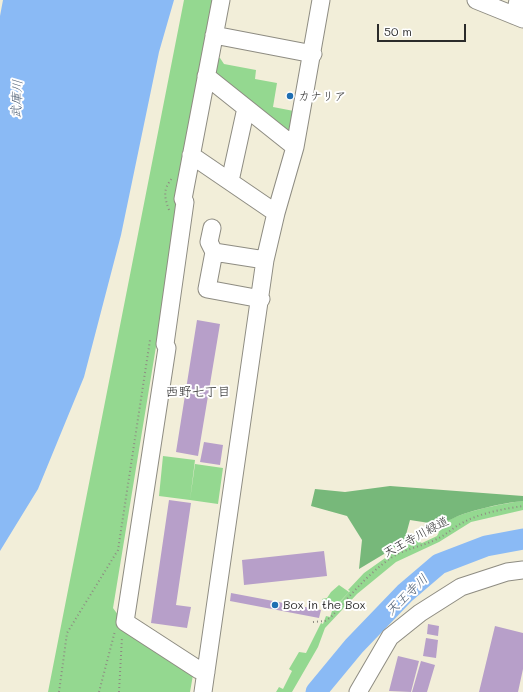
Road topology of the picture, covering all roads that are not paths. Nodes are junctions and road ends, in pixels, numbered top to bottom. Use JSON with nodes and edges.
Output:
{"nodes":[{"id":1,"x":221,"y":0,"type":"edge"},
{"id":2,"x":321,"y":0,"type":"edge"},
{"id":3,"x":476,"y":0,"type":"edge"},
{"id":4,"x":519,"y":12,"type":"edge"},
{"id":5,"x":214,"y":35,"type":"junction"},
{"id":6,"x":313,"y":54,"type":"junction"},
{"id":7,"x":206,"y":76,"type":"junction"},
{"id":8,"x":246,"y":108,"type":"junction"},
{"id":9,"x":295,"y":147,"type":"junction"},
{"id":10,"x":192,"y":155,"type":"junction"},
{"id":11,"x":230,"y":181,"type":"junction"},
{"id":12,"x":276,"y":213,"type":"junction"},
{"id":13,"x":212,"y":228,"type":"dead end"},
{"id":14,"x":214,"y":252,"type":"junction"},
{"id":15,"x":265,"y":260,"type":"junction"},
{"id":16,"x":261,"y":299,"type":"junction"},
{"id":17,"x":523,"y":570,"type":"edge"},
{"id":18,"x":206,"y":672,"type":"junction"},
{"id":19,"x":203,"y":692,"type":"edge"},
{"id":20,"x":358,"y":692,"type":"edge"}],
"edges":[{"from":1,"to":5,"type":"street"},
{"from":2,"to":6,"type":"street"},
{"from":3,"to":4,"type":"street"},
{"from":5,"to":6,"type":"street"},
{"from":5,"to":7,"type":"street"},
{"from":6,"to":9,"type":"street"},
{"from":7,"to":8,"type":"street"},
{"from":7,"to":10,"type":"street"},
{"from":8,"to":9,"type":"street"},
{"from":8,"to":11,"type":"street"},
{"from":9,"to":12,"type":"street"},
{"from":10,"to":11,"type":"street"},
{"from":10,"to":18,"type":"street"},
{"from":11,"to":12,"type":"street"},
{"from":12,"to":15,"type":"street"},
{"from":13,"to":14,"type":"street"},
{"from":14,"to":15,"type":"street"},
{"from":14,"to":16,"type":"street"},
{"from":15,"to":16,"type":"street"},
{"from":16,"to":18,"type":"street"},
{"from":17,"to":20,"type":"street"},
{"from":18,"to":19,"type":"street"}]}
